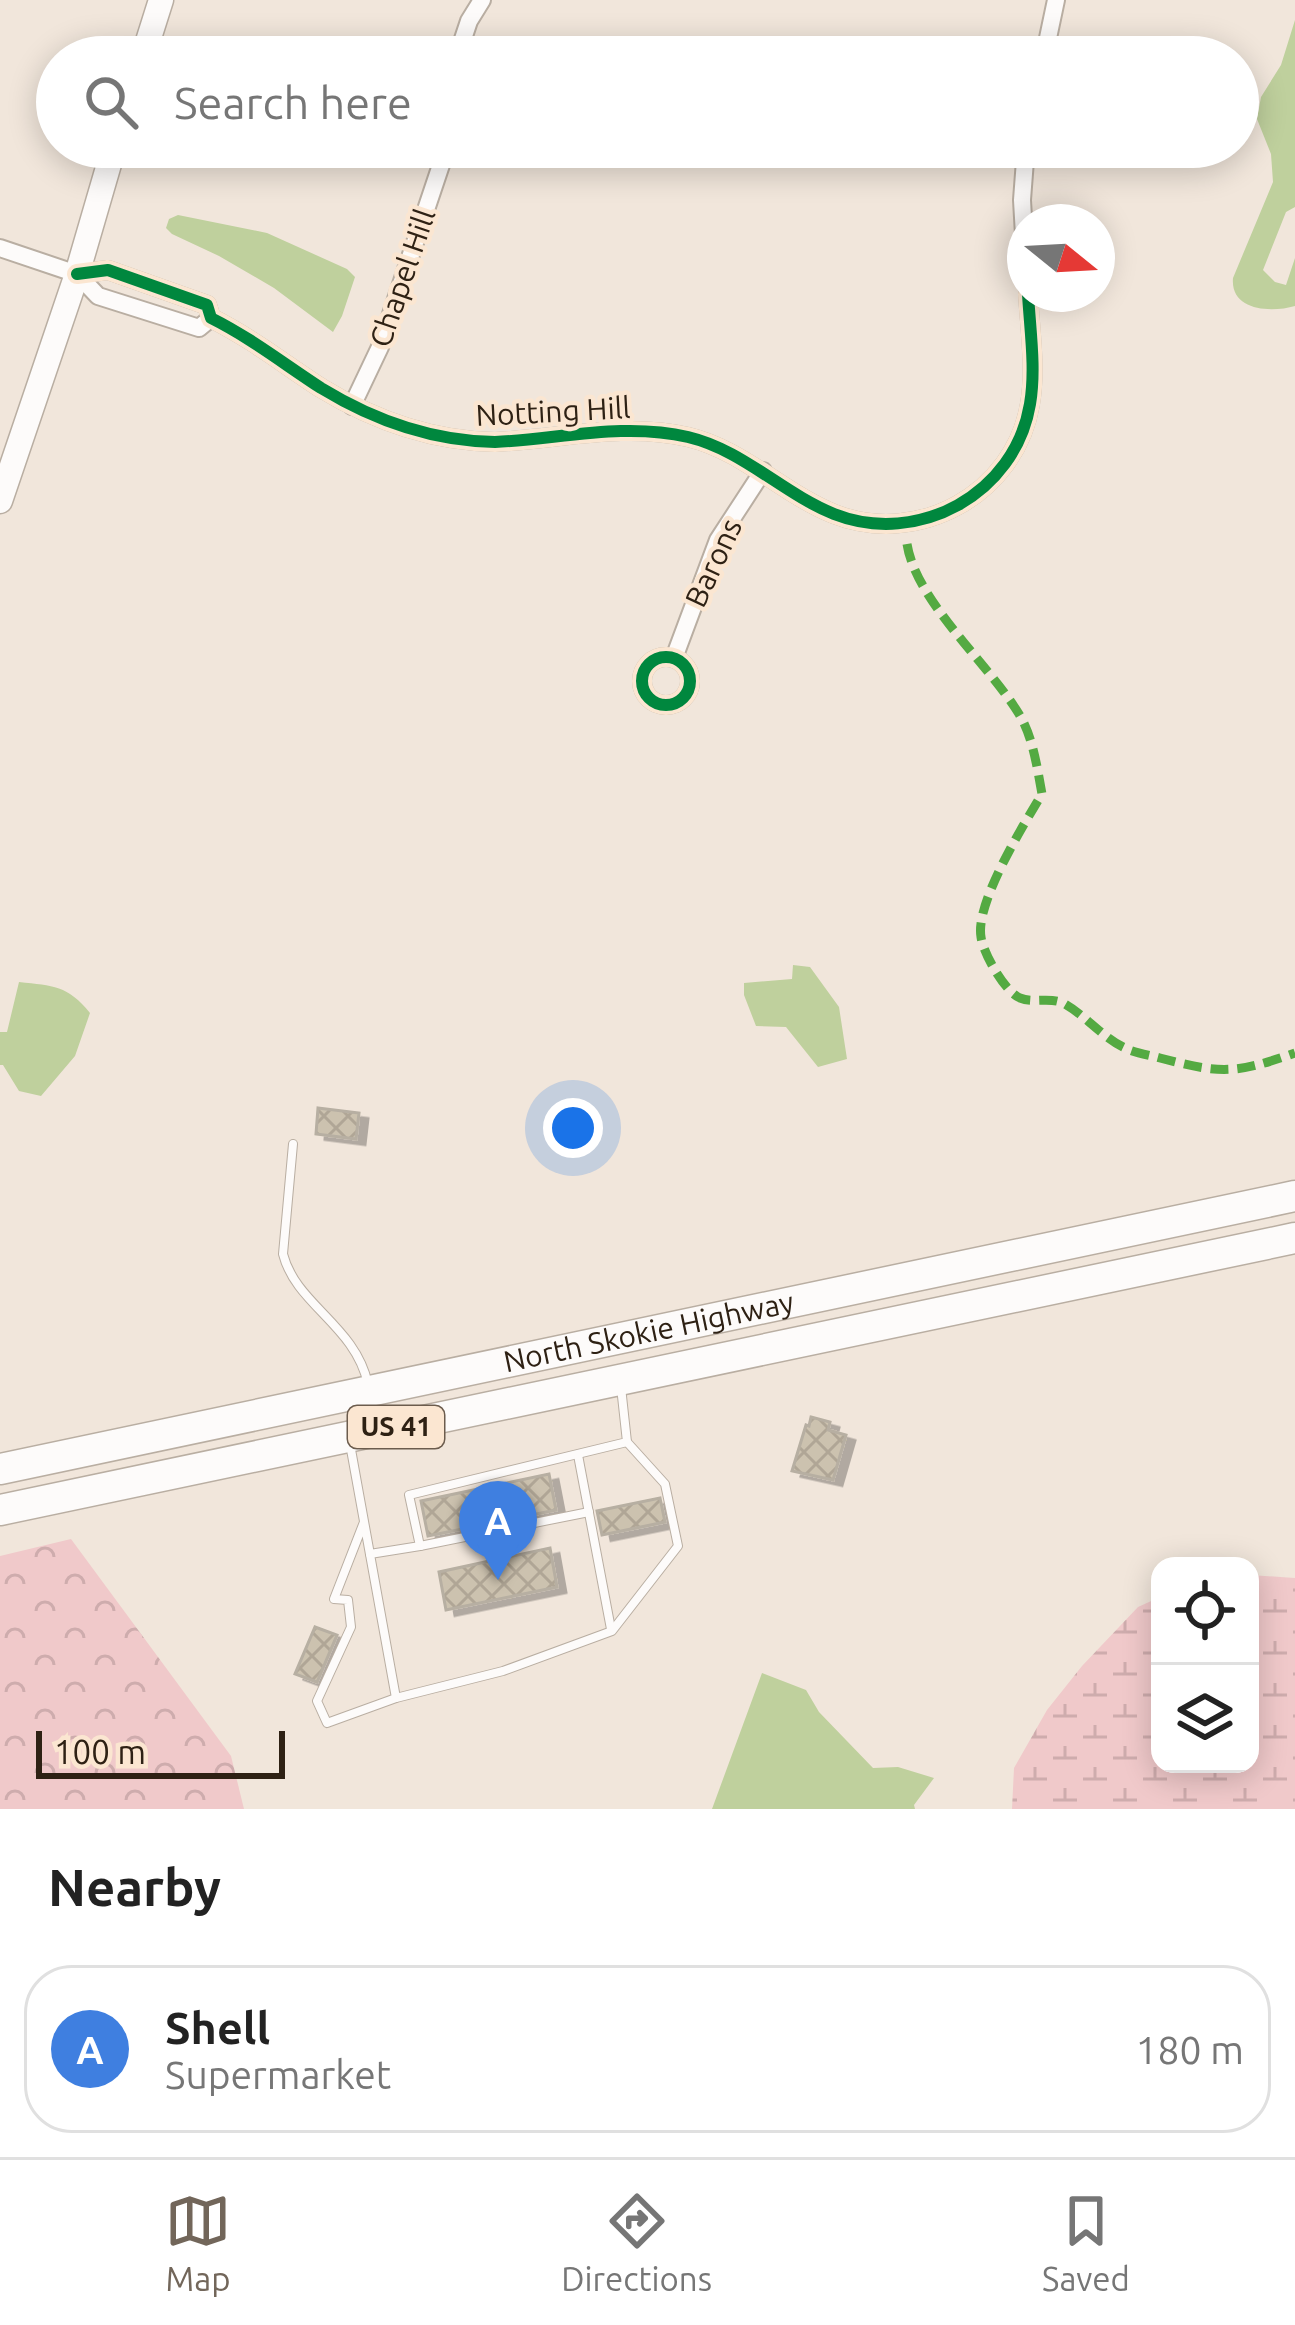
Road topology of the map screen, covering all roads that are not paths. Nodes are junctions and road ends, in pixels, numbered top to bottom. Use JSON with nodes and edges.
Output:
{"nodes":[{"id":1,"x":161,"y":0,"type":"edge"},
{"id":2,"x":482,"y":0,"type":"edge"},
{"id":3,"x":1056,"y":0,"type":"edge"},
{"id":4,"x":149,"y":36,"type":"edge"},
{"id":5,"x":464,"y":36,"type":"edge"},
{"id":6,"x":1048,"y":36,"type":"edge"},
{"id":7,"x":108,"y":168,"type":"edge"},
{"id":8,"x":440,"y":168,"type":"edge"},
{"id":9,"x":1024,"y":168,"type":"edge"},
{"id":10,"x":1022,"y":204,"type":"edge"},
{"id":11,"x":0,"y":248,"type":"edge"},
{"id":12,"x":76,"y":274,"type":"junction"},
{"id":13,"x":1029,"y":312,"type":"edge"},
{"id":14,"x":211,"y":318,"type":"junction"},
{"id":15,"x":352,"y":406,"type":"junction"},
{"id":16,"x":763,"y":471,"type":"junction"},
{"id":17,"x":0,"y":501,"type":"edge"},
{"id":18,"x":674,"y":658,"type":"dead end"},
{"id":19,"x":292,"y":1144,"type":"dead end"},
{"id":20,"x":1295,"y":1196,"type":"edge"},
{"id":21,"x":1295,"y":1238,"type":"edge"},
{"id":22,"x":620,"y":1380,"type":"junction"},
{"id":23,"x":370,"y":1391,"type":"junction"},
{"id":24,"x":348,"y":1437,"type":"junction"},
{"id":25,"x":627,"y":1442,"type":"junction"},
{"id":26,"x":578,"y":1455,"type":"junction"},
{"id":27,"x":0,"y":1469,"type":"edge"},
{"id":28,"x":0,"y":1510,"type":"edge"},
{"id":29,"x":589,"y":1512,"type":"junction"},
{"id":30,"x":364,"y":1522,"type":"junction"},
{"id":31,"x":420,"y":1546,"type":"junction"},
{"id":32,"x":370,"y":1554,"type":"junction"},
{"id":33,"x":612,"y":1630,"type":"junction"},
{"id":34,"x":396,"y":1698,"type":"junction"}],
"edges":[{"from":1,"to":4,"type":"main road"},
{"from":2,"to":5,"type":"street"},
{"from":3,"to":6,"type":"street"},
{"from":7,"to":12,"type":"main road"},
{"from":8,"to":15,"type":"street","name":"Chapel Hill"},
{"from":9,"to":10,"type":"street"},
{"from":11,"to":12,"type":"street"},
{"from":12,"to":14,"type":"street","name":"Notting Hill"},
{"from":12,"to":14,"type":"street","name":"Notting Hill"},
{"from":12,"to":17,"type":"main road"},
{"from":13,"to":16,"type":"street","name":"Notting Hill"},
{"from":14,"to":15,"type":"street","name":"Notting Hill"},
{"from":15,"to":16,"type":"street","name":"Notting Hill"},
{"from":16,"to":18,"type":"street","name":"Barons"},
{"from":19,"to":23,"type":"lane"},
{"from":20,"to":23,"type":"highway","name":"North Skokie Highway","number":"US 41"},
{"from":21,"to":22,"type":"highway","name":"North Skokie Highway","number":"US 41"},
{"from":22,"to":24,"type":"highway","name":"North Skokie Highway","number":"US 41"},
{"from":22,"to":25,"type":"lane"},
{"from":23,"to":27,"type":"highway","name":"North Skokie Highway","number":"US 41"},
{"from":24,"to":28,"type":"highway","name":"North Skokie Highway","number":"US 41"},
{"from":24,"to":30,"type":"lane"},
{"from":25,"to":26,"type":"lane"},
{"from":25,"to":33,"type":"lane"},
{"from":26,"to":29,"type":"lane"},
{"from":26,"to":31,"type":"lane"},
{"from":29,"to":31,"type":"lane"},
{"from":29,"to":33,"type":"lane"},
{"from":30,"to":32,"type":"lane"},
{"from":30,"to":34,"type":"lane"},
{"from":31,"to":32,"type":"lane"},
{"from":32,"to":34,"type":"lane"},
{"from":33,"to":34,"type":"lane"}]}
